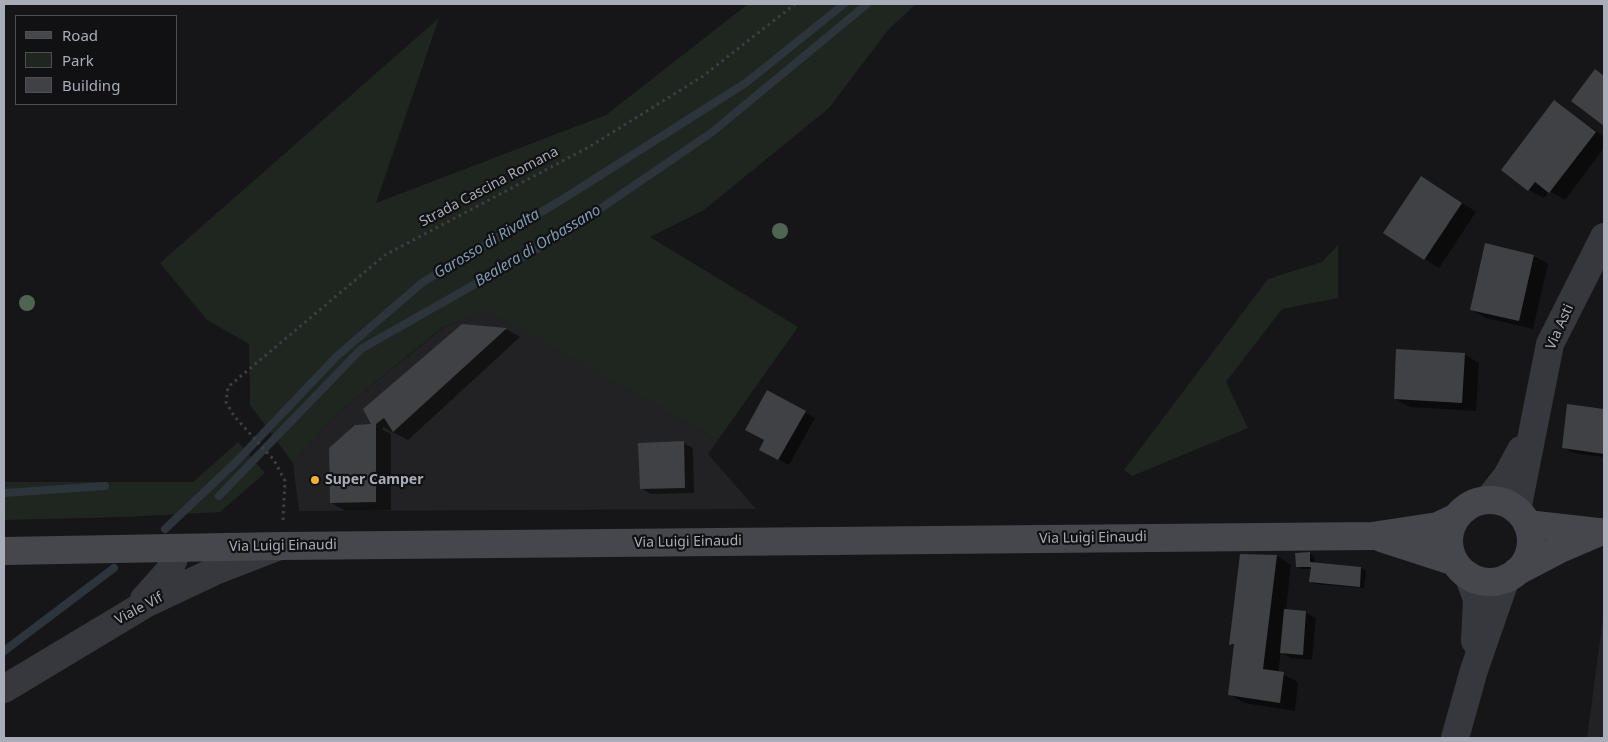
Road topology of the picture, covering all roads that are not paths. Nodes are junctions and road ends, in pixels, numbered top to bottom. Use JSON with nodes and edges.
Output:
{"nodes":[{"id":1,"x":1604,"y":239,"type":"edge"},
{"id":2,"x":1534,"y":424,"type":"junction"},
{"id":3,"x":1488,"y":500,"type":"junction"},
{"id":4,"x":1457,"y":517,"type":"junction"},
{"id":5,"x":1522,"y":517,"type":"junction"},
{"id":6,"x":1602,"y":532,"type":"edge"},
{"id":7,"x":1372,"y":536,"type":"junction"},
{"id":8,"x":282,"y":546,"type":"junction"},
{"id":9,"x":178,"y":548,"type":"junction"},
{"id":10,"x":4,"y":551,"type":"edge"},
{"id":11,"x":1462,"y":569,"type":"junction"},
{"id":12,"x":1510,"y":576,"type":"junction"},
{"id":13,"x":130,"y":613,"type":"junction"},
{"id":14,"x":1474,"y":670,"type":"junction"},
{"id":15,"x":4,"y":689,"type":"edge"},
{"id":16,"x":1455,"y":738,"type":"edge"}],
"edges":[{"from":1,"to":2,"type":"street","name":"Via Asti"},
{"from":2,"to":3,"type":"street","name":"Via Asti"},
{"from":2,"to":5,"type":"street","name":"Via Asti"},
{"from":3,"to":4,"type":"main road","name":"Via Luigi Einaudi"},
{"from":3,"to":5,"type":"main road","name":"Via Luigi Einaudi"},
{"from":4,"to":7,"type":"main road","name":"Via Luigi Einaudi"},
{"from":4,"to":11,"type":"main road"},
{"from":5,"to":6,"type":"main road","name":"Via Luigi Einaudi"},
{"from":5,"to":12,"type":"main road"},
{"from":6,"to":12,"type":"main road","name":"Via Luigi Einaudi"},
{"from":7,"to":8,"type":"main road","name":"Via Luigi Einaudi"},
{"from":7,"to":11,"type":"main road","name":"Via Luigi Einaudi"},
{"from":8,"to":9,"type":"main road","name":"Via Luigi Einaudi"},
{"from":8,"to":13,"type":"street","name":"Viale Vif"},
{"from":9,"to":10,"type":"main road","name":"Via Luigi Einaudi"},
{"from":9,"to":13,"type":"street"},
{"from":11,"to":12,"type":"main road","name":"Via Luigi Einaudi"},
{"from":11,"to":14,"type":"street"},
{"from":12,"to":14,"type":"street"},
{"from":13,"to":15,"type":"street","name":"Viale Vif"},
{"from":14,"to":16,"type":"street"}]}
